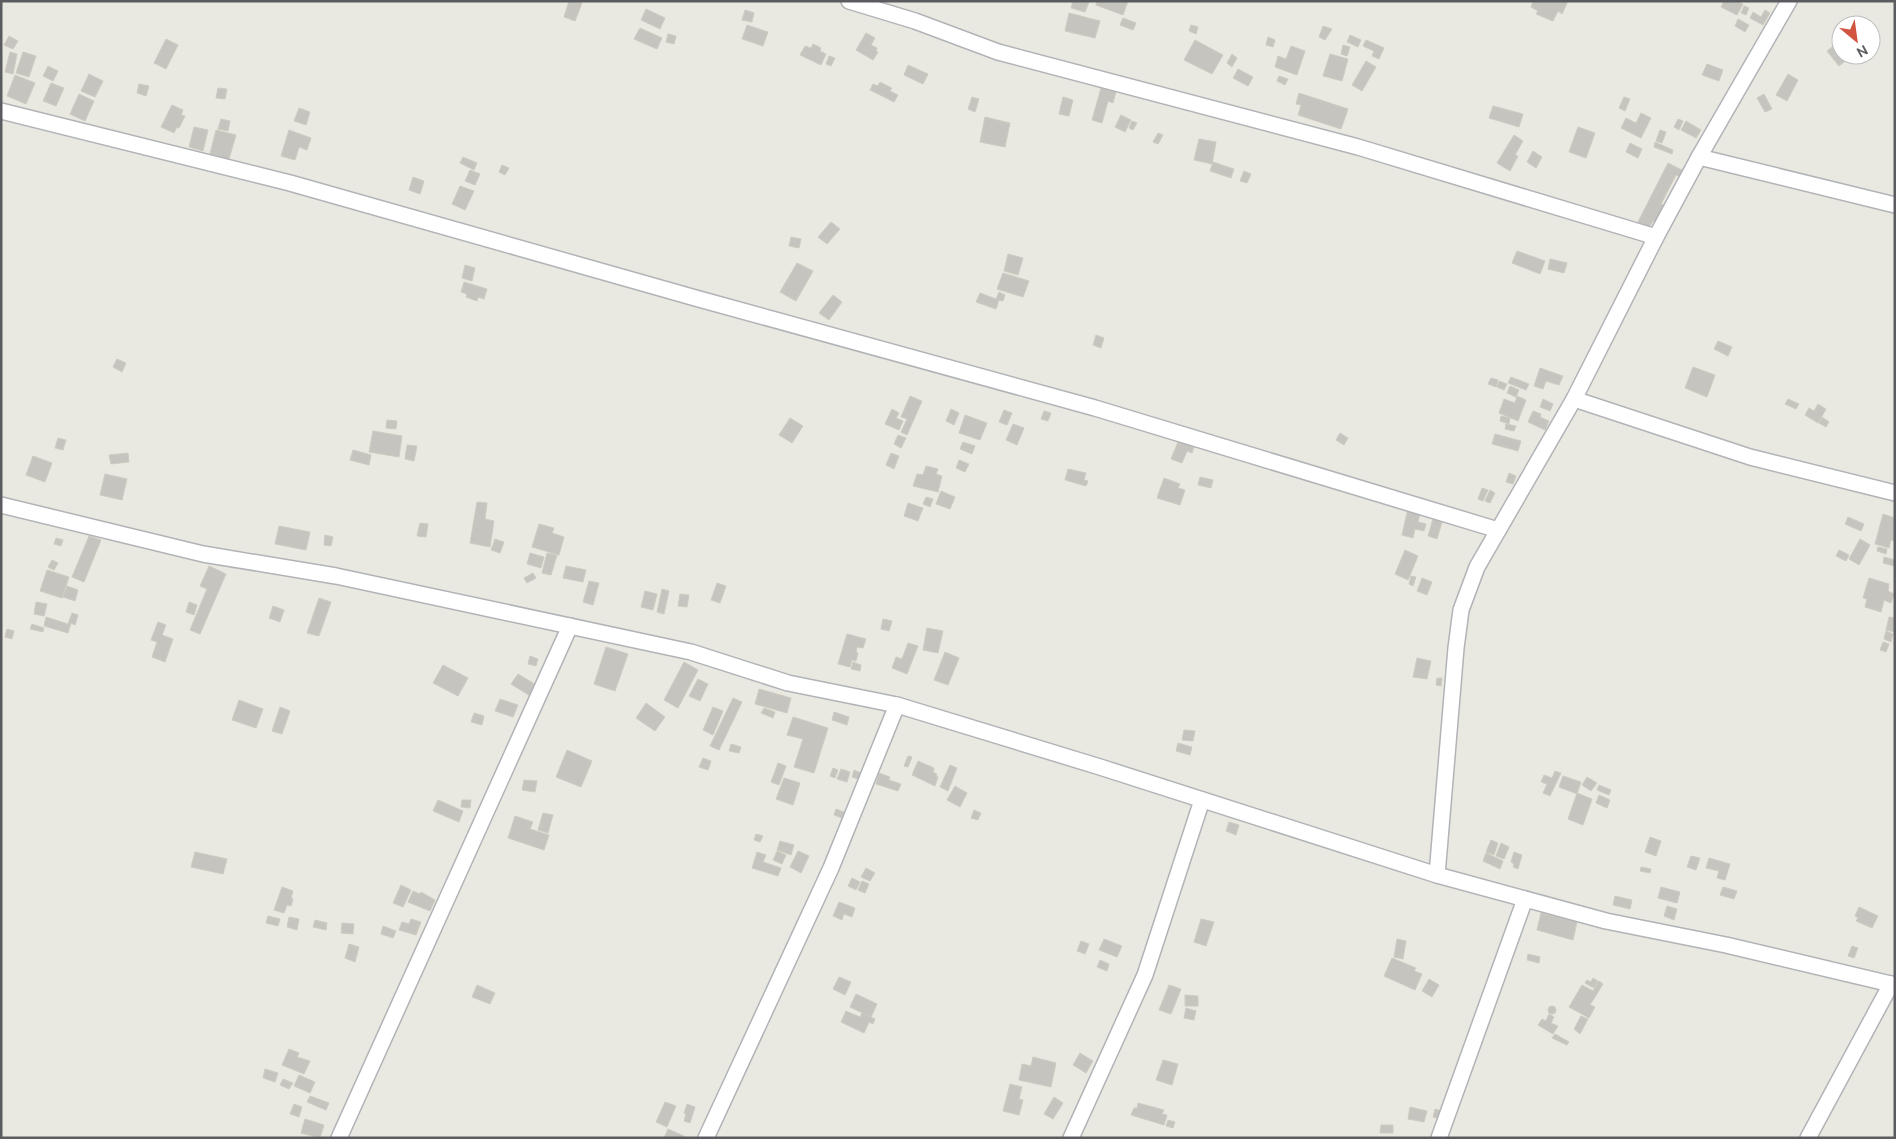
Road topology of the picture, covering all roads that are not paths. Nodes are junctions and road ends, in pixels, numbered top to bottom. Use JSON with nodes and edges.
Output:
{"nodes":[{"id":1,"x":850,"y":1,"type":"edge"},
{"id":2,"x":1789,"y":1,"type":"edge"},
{"id":3,"x":1,"y":111,"type":"edge"},
{"id":4,"x":1699,"y":157,"type":"junction"},
{"id":5,"x":1895,"y":205,"type":"edge"},
{"id":6,"x":1656,"y":237,"type":"junction"},
{"id":7,"x":1574,"y":399,"type":"junction"},
{"id":8,"x":1895,"y":493,"type":"edge"},
{"id":9,"x":1,"y":505,"type":"edge"},
{"id":10,"x":1498,"y":530,"type":"junction"},
{"id":11,"x":570,"y":626,"type":"junction"},
{"id":12,"x":897,"y":705,"type":"junction"},
{"id":13,"x":1202,"y":800,"type":"junction"},
{"id":14,"x":1437,"y":875,"type":"junction"},
{"id":15,"x":1526,"y":899,"type":"junction"},
{"id":16,"x":1893,"y":985,"type":"edge"},
{"id":17,"x":339,"y":1138,"type":"edge"},
{"id":18,"x":706,"y":1138,"type":"edge"},
{"id":19,"x":1071,"y":1138,"type":"edge"},
{"id":20,"x":1439,"y":1138,"type":"edge"},
{"id":21,"x":1808,"y":1138,"type":"edge"}],
"edges":[{"from":1,"to":6,"type":"street"},
{"from":2,"to":4,"type":"street"},
{"from":3,"to":10,"type":"street"},
{"from":4,"to":5,"type":"street"},
{"from":4,"to":6,"type":"street"},
{"from":6,"to":7,"type":"street"},
{"from":7,"to":8,"type":"street"},
{"from":7,"to":10,"type":"street"},
{"from":9,"to":11,"type":"street"},
{"from":10,"to":14,"type":"street"},
{"from":11,"to":12,"type":"street"},
{"from":11,"to":17,"type":"street"},
{"from":12,"to":13,"type":"street"},
{"from":12,"to":18,"type":"street"},
{"from":13,"to":14,"type":"street"},
{"from":13,"to":19,"type":"street"},
{"from":14,"to":15,"type":"street"},
{"from":15,"to":16,"type":"street"},
{"from":15,"to":20,"type":"street"},
{"from":16,"to":21,"type":"street"}]}
